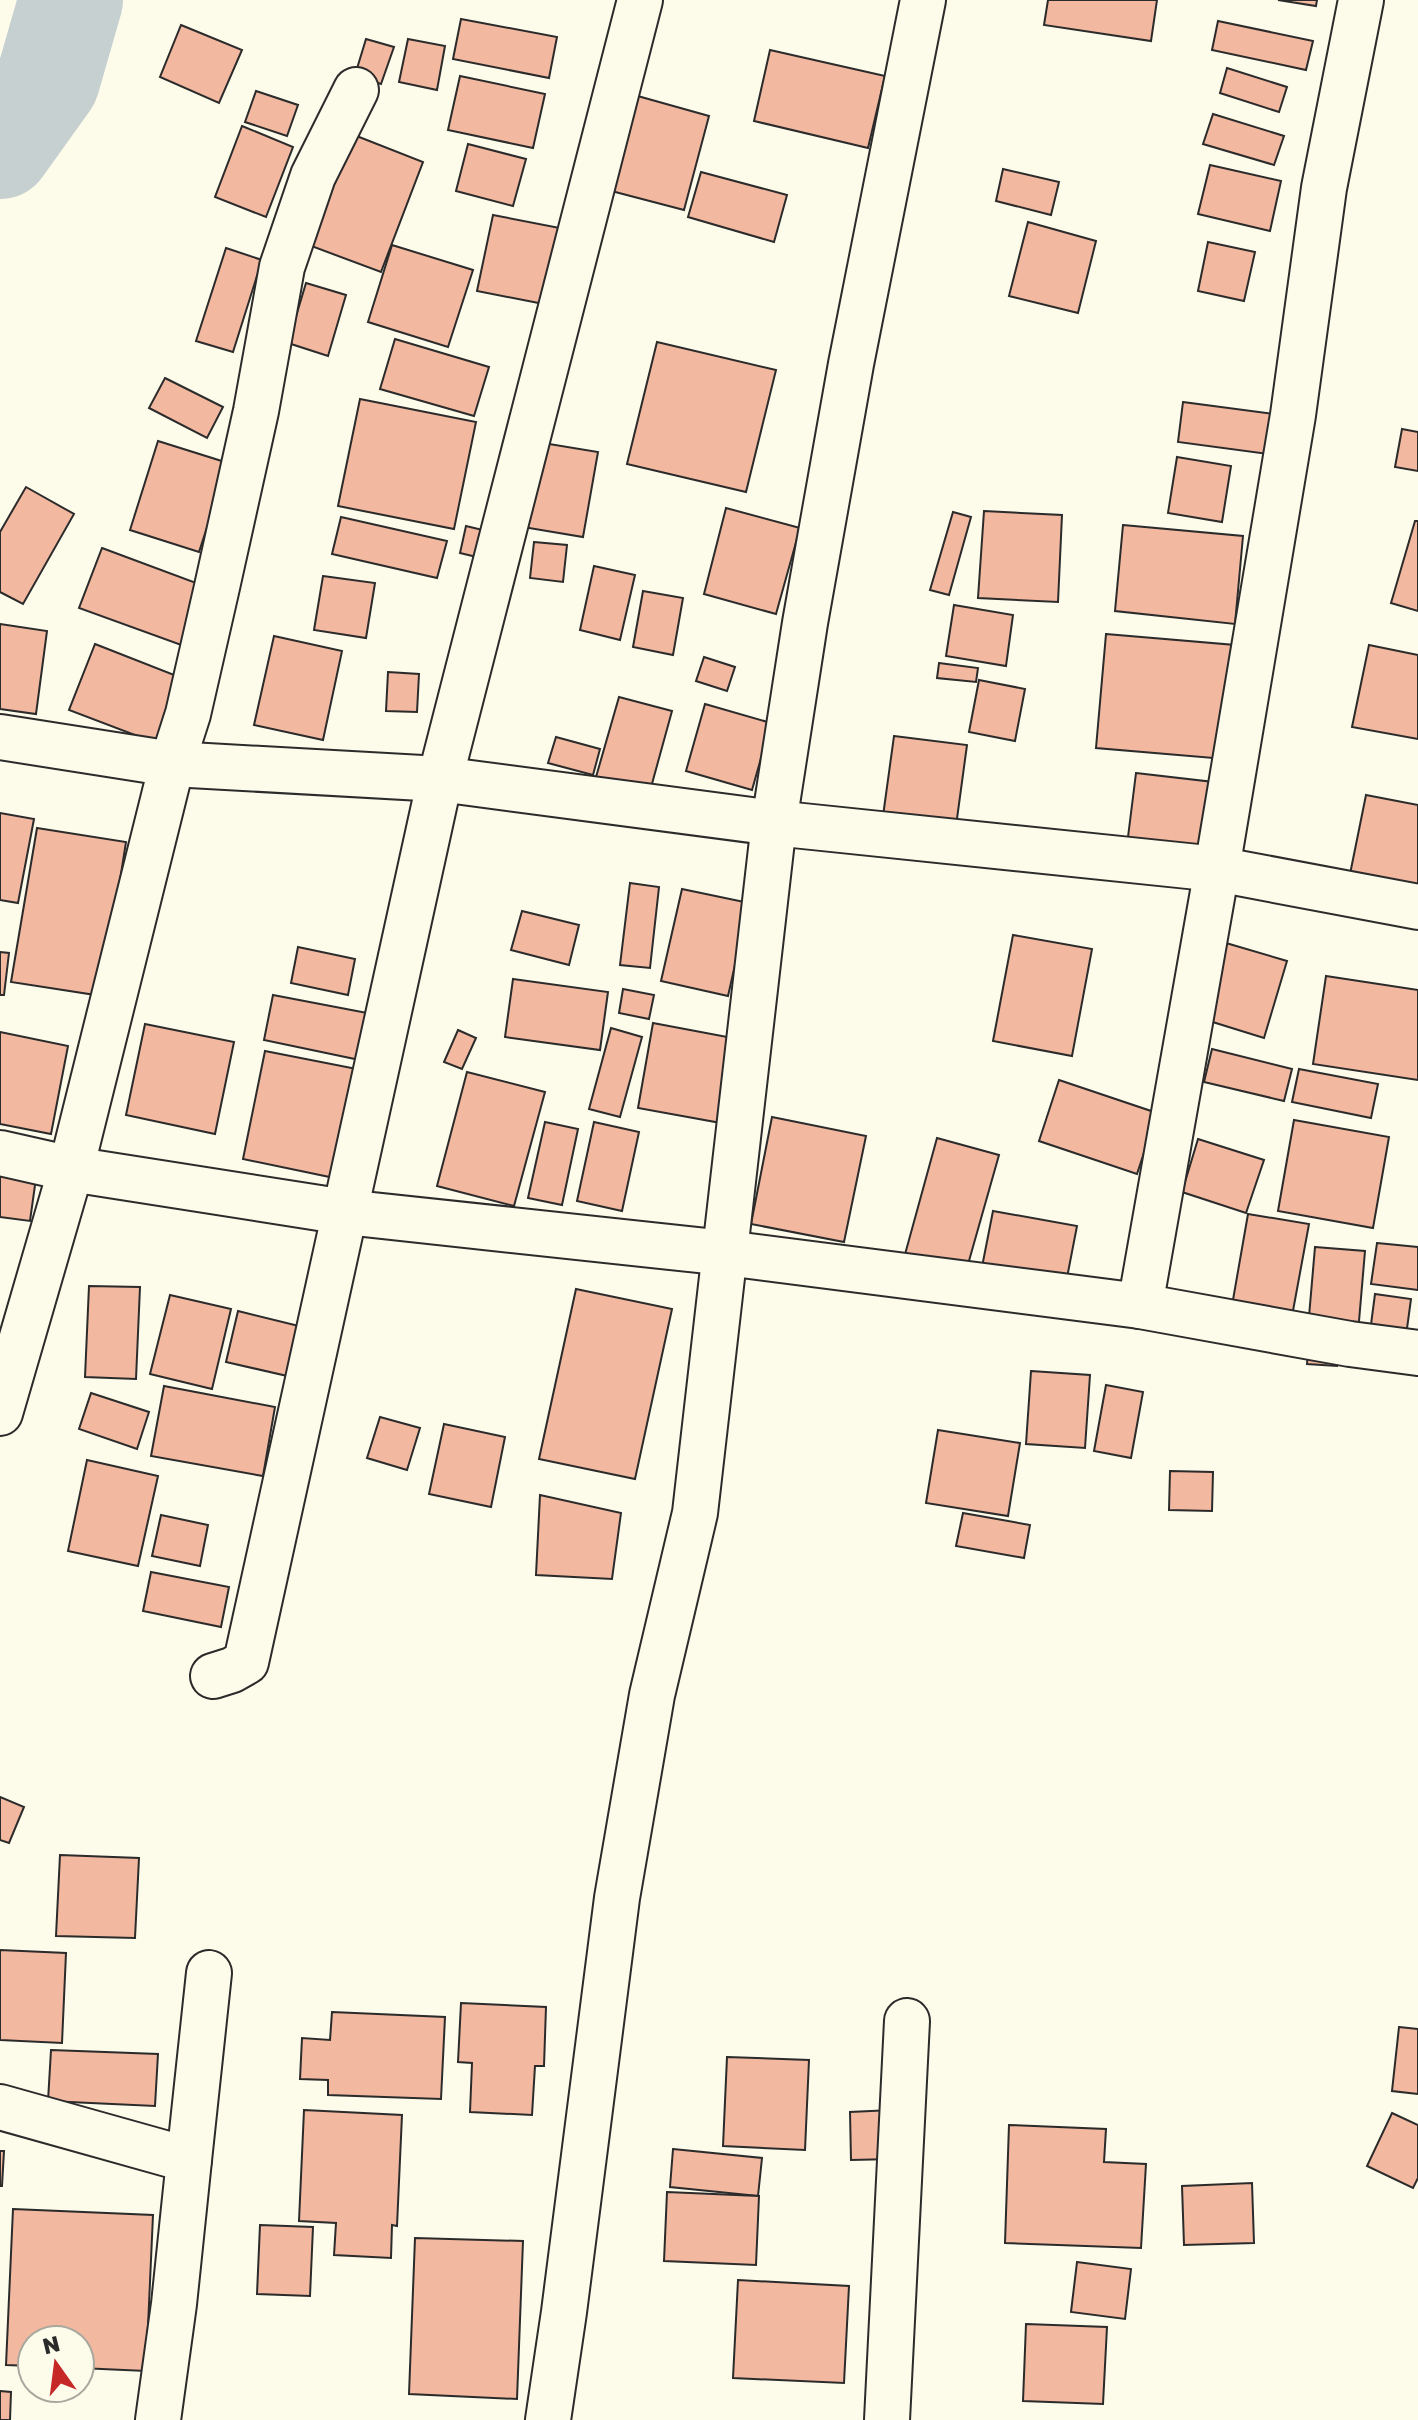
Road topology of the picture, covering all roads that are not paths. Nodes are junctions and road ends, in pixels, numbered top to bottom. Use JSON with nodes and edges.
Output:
{"nodes":[{"id":1,"x":640,"y":0,"type":"edge"},
{"id":2,"x":923,"y":0,"type":"edge"},
{"id":3,"x":1361,"y":0,"type":"edge"},
{"id":4,"x":356,"y":90,"type":"dead end"},
{"id":5,"x":0,"y":737,"type":"edge"},
{"id":6,"x":172,"y":764,"type":"junction"},
{"id":7,"x":440,"y":779,"type":"junction"},
{"id":8,"x":774,"y":823,"type":"junction"},
{"id":9,"x":1217,"y":869,"type":"junction"},
{"id":10,"x":1418,"y":907,"type":"edge"},
{"id":11,"x":0,"y":1153,"type":"edge"},
{"id":12,"x":71,"y":1169,"type":"junction"},
{"id":13,"x":345,"y":1212,"type":"junction"},
{"id":14,"x":726,"y":1253,"type":"junction"},
{"id":15,"x":1140,"y":1306,"type":"junction"},
{"id":16,"x":1418,"y":1353,"type":"edge"},
{"id":17,"x":0,"y":1413,"type":"edge"},
{"id":18,"x":213,"y":1676,"type":"dead end"},
{"id":19,"x":209,"y":1973,"type":"dead end"},
{"id":20,"x":907,"y":2021,"type":"dead end"},
{"id":21,"x":0,"y":2107,"type":"edge"},
{"id":22,"x":189,"y":2160,"type":"junction"},
{"id":23,"x":158,"y":2420,"type":"edge"},
{"id":24,"x":548,"y":2420,"type":"edge"},
{"id":25,"x":887,"y":2420,"type":"edge"}],
"edges":[{"from":1,"to":7,"type":"street"},
{"from":2,"to":8,"type":"street"},
{"from":3,"to":9,"type":"street"},
{"from":4,"to":6,"type":"street"},
{"from":5,"to":6,"type":"street"},
{"from":6,"to":7,"type":"street"},
{"from":6,"to":12,"type":"street"},
{"from":7,"to":8,"type":"street"},
{"from":7,"to":13,"type":"street"},
{"from":8,"to":9,"type":"street"},
{"from":8,"to":14,"type":"street"},
{"from":9,"to":10,"type":"street"},
{"from":9,"to":15,"type":"street"},
{"from":11,"to":12,"type":"street"},
{"from":12,"to":13,"type":"street"},
{"from":12,"to":17,"type":"street"},
{"from":13,"to":14,"type":"street"},
{"from":13,"to":18,"type":"street"},
{"from":14,"to":15,"type":"street"},
{"from":14,"to":24,"type":"street"},
{"from":15,"to":16,"type":"street"},
{"from":19,"to":22,"type":"street"},
{"from":20,"to":25,"type":"street"},
{"from":21,"to":22,"type":"street"},
{"from":22,"to":23,"type":"street"}]}
